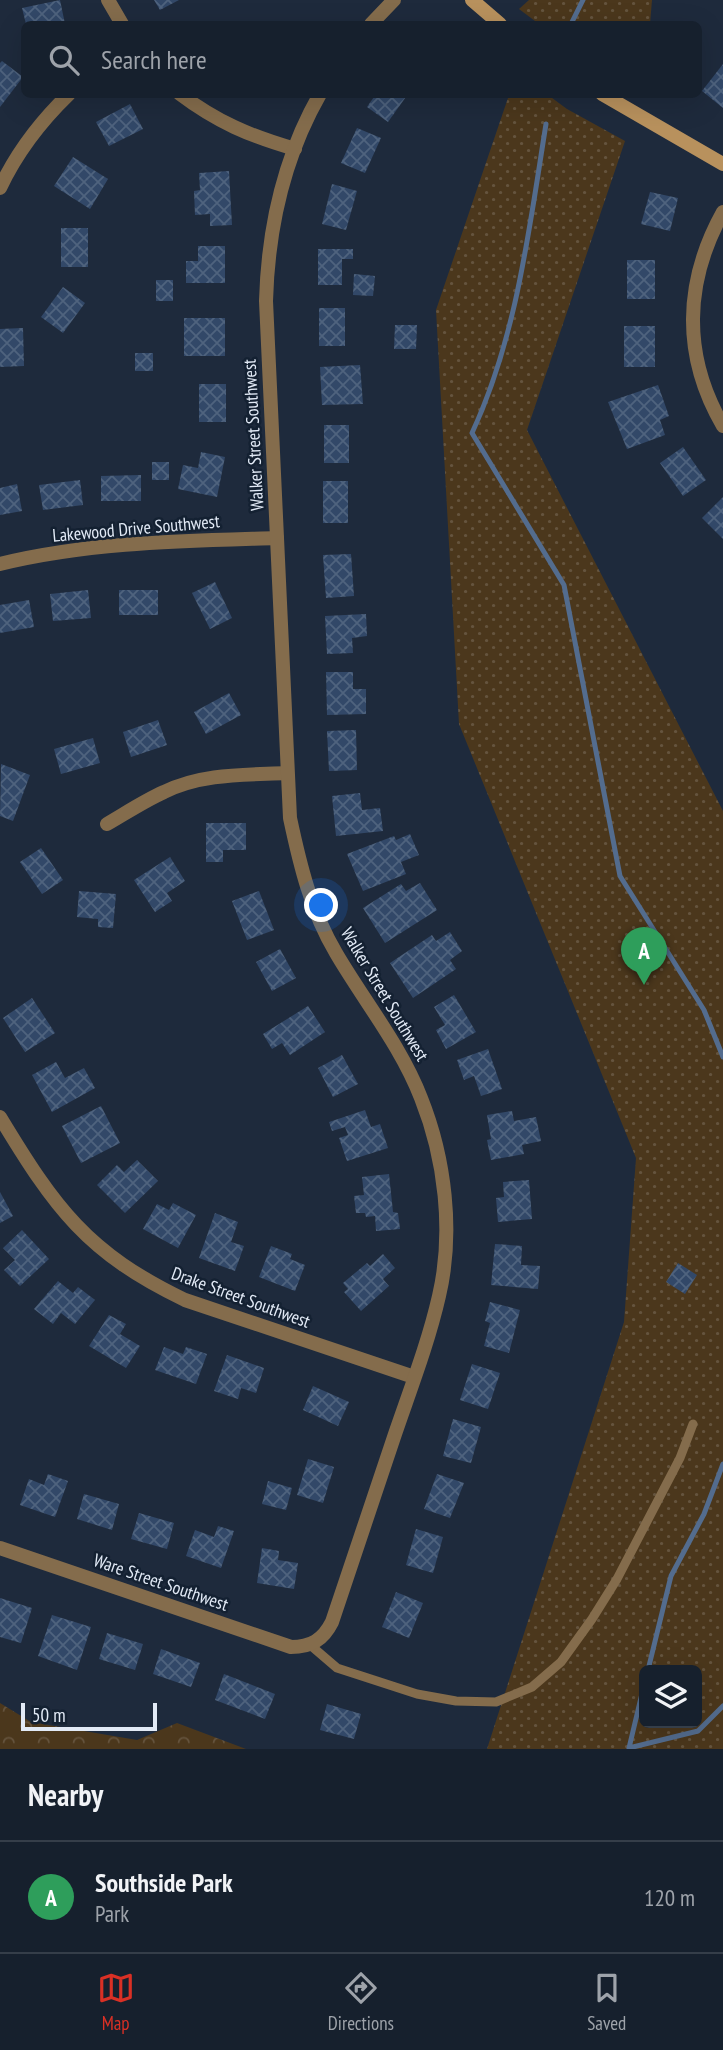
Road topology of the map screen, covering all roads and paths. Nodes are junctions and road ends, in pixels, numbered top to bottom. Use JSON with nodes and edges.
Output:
{"nodes":[{"id":1,"x":108,"y":0,"type":"edge"},
{"id":2,"x":394,"y":0,"type":"edge"},
{"id":3,"x":472,"y":0,"type":"edge"},
{"id":4,"x":120,"y":21,"type":"edge"},
{"id":5,"x":374,"y":21,"type":"edge"},
{"id":6,"x":496,"y":21,"type":"edge"},
{"id":7,"x":65,"y":98,"type":"edge"},
{"id":8,"x":185,"y":98,"type":"edge"},
{"id":9,"x":318,"y":98,"type":"edge"},
{"id":10,"x":609,"y":98,"type":"edge"},
{"id":11,"x":295,"y":149,"type":"junction"},
{"id":12,"x":723,"y":164,"type":"edge"},
{"id":13,"x":0,"y":188,"type":"edge"},
{"id":14,"x":723,"y":212,"type":"edge"},
{"id":15,"x":723,"y":426,"type":"edge"},
{"id":16,"x":277,"y":538,"type":"junction"},
{"id":17,"x":0,"y":564,"type":"edge"},
{"id":18,"x":287,"y":773,"type":"junction"},
{"id":19,"x":107,"y":824,"type":"dead end"},
{"id":20,"x":0,"y":1117,"type":"edge"},
{"id":21,"x":414,"y":1377,"type":"junction"},
{"id":22,"x":693,"y":1424,"type":"dead end"},
{"id":23,"x":0,"y":1548,"type":"edge"},
{"id":24,"x":310,"y":1644,"type":"junction"}],
"edges":[{"from":1,"to":4,"type":"street"},
{"from":2,"to":5,"type":"street"},
{"from":3,"to":6,"type":"street"},
{"from":7,"to":13,"type":"street"},
{"from":8,"to":11,"type":"street"},
{"from":9,"to":11,"type":"street","name":"Walker Street Southwest"},
{"from":10,"to":12,"type":"street"},
{"from":11,"to":16,"type":"street","name":"Walker Street Southwest"},
{"from":14,"to":15,"type":"street"},
{"from":16,"to":17,"type":"street","name":"Lakewood Drive Southwest"},
{"from":16,"to":18,"type":"street","name":"Walker Street Southwest"},
{"from":18,"to":19,"type":"street"},
{"from":18,"to":21,"type":"street","name":"Walker Street Southwest"},
{"from":20,"to":21,"type":"street","name":"Drake Street Southwest"},
{"from":21,"to":24,"type":"street","name":"Walker Street Southwest"},
{"from":22,"to":24,"type":"lane"},
{"from":23,"to":24,"type":"street","name":"Ware Street Southwest"}]}
